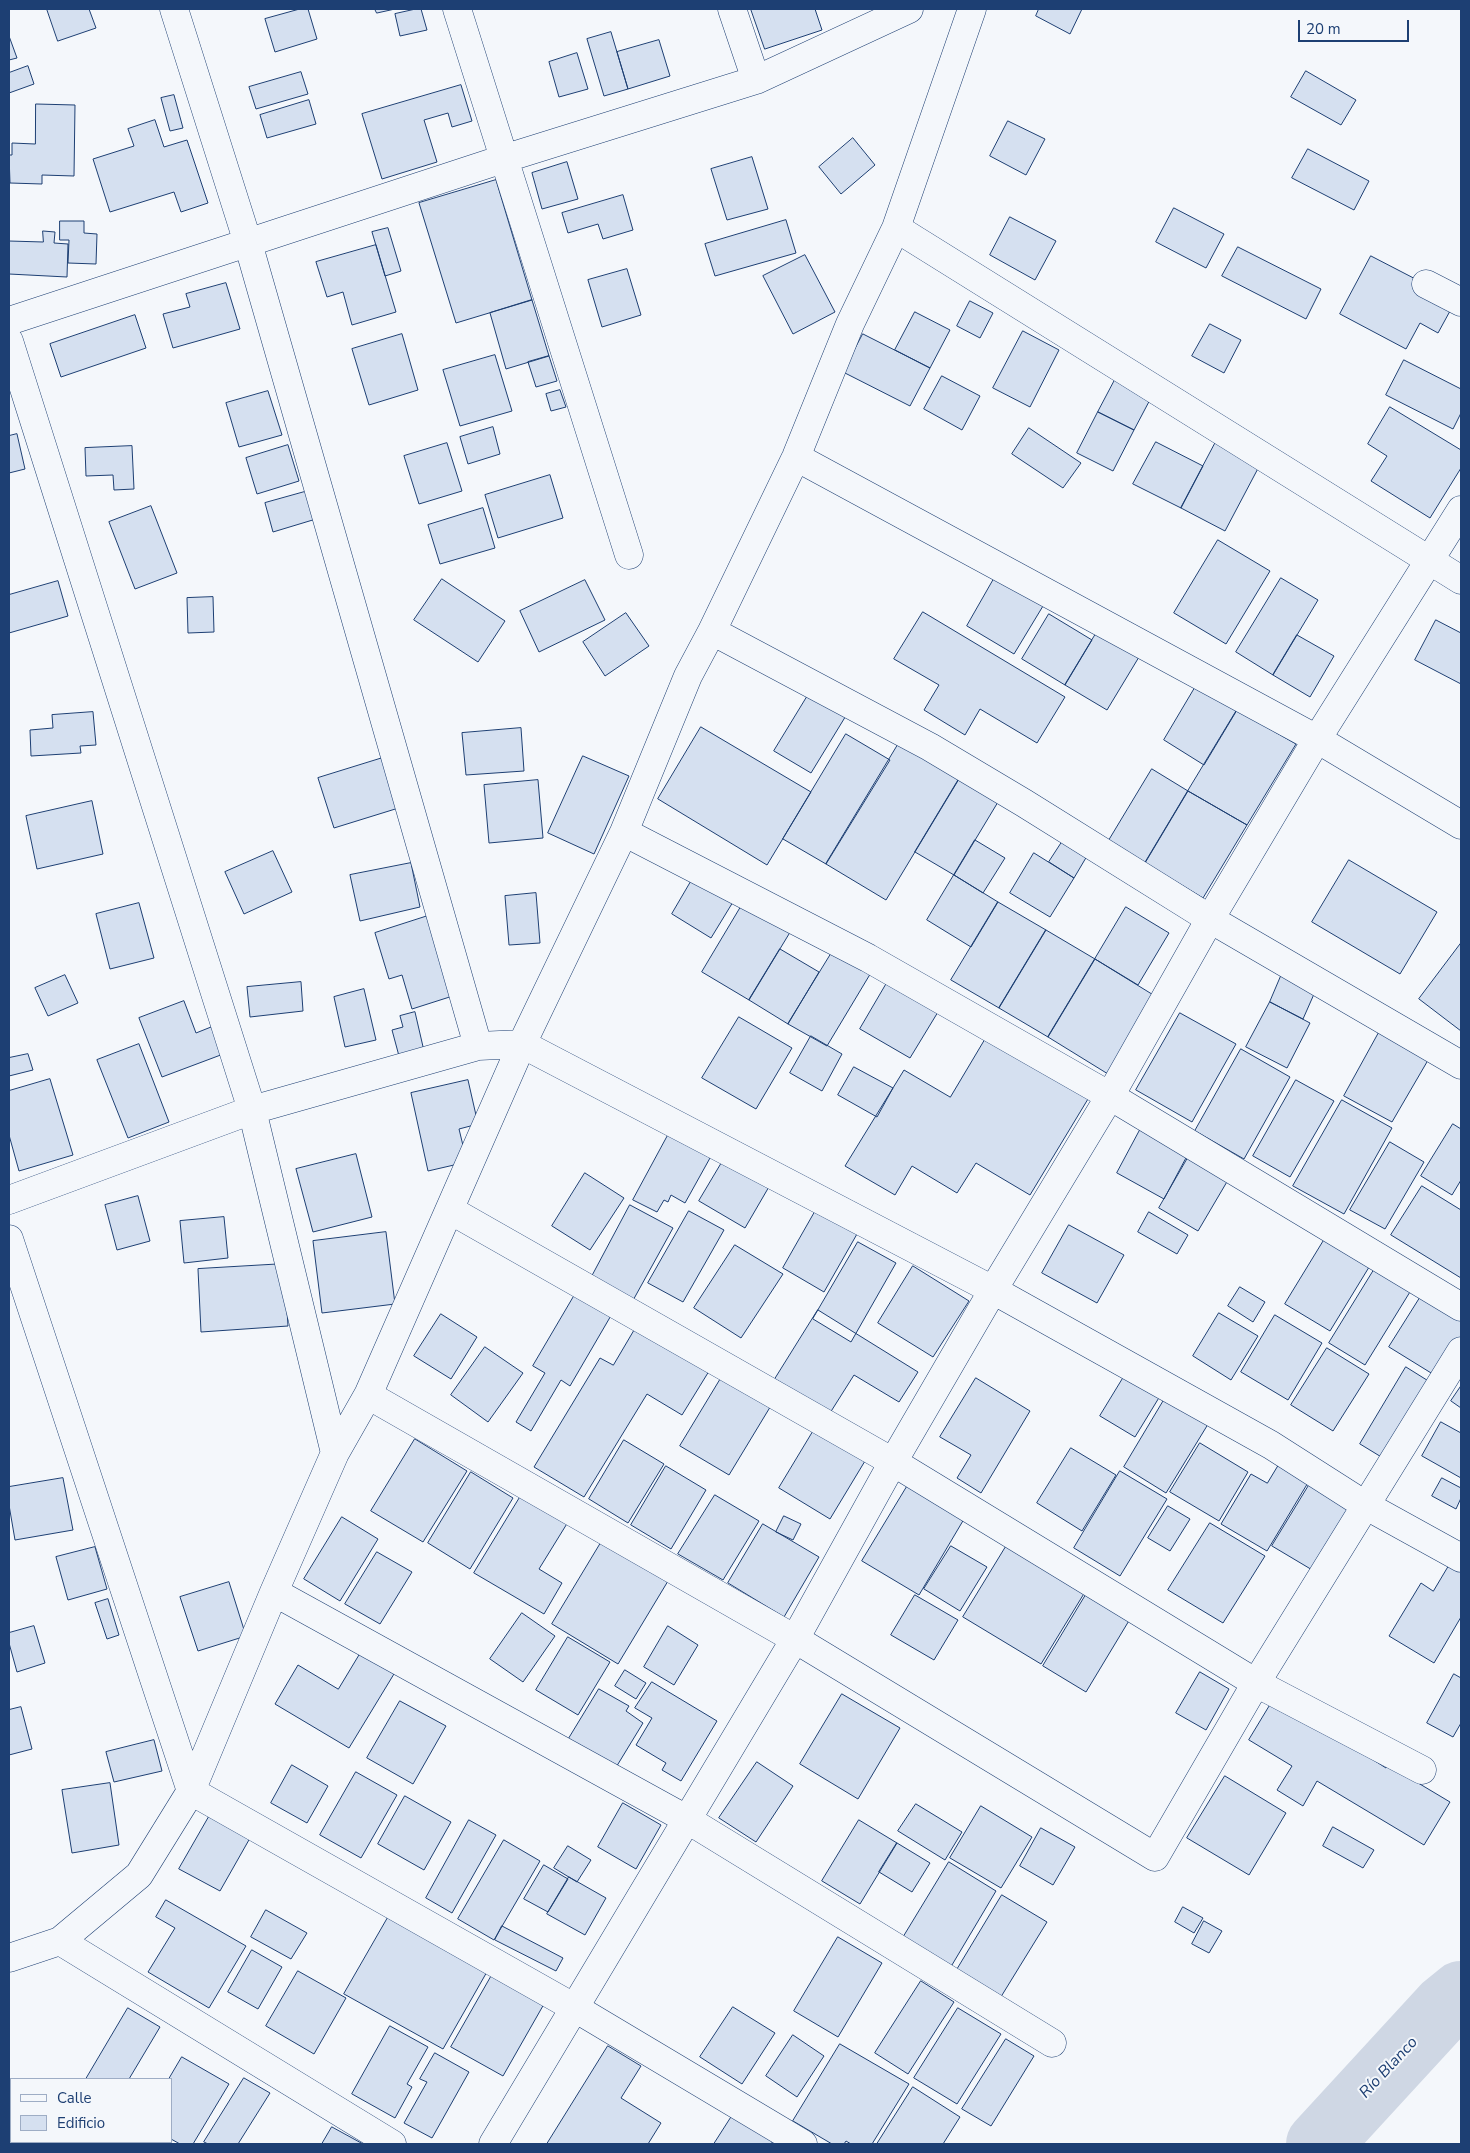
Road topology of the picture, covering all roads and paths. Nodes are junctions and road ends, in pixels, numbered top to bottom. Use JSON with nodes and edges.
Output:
{"nodes":[{"id":1,"x":174,"y":9,"type":"edge"},
{"id":2,"x":458,"y":9,"type":"edge"},
{"id":3,"x":732,"y":9,"type":"edge"},
{"id":4,"x":910,"y":9,"type":"edge"},
{"id":5,"x":972,"y":9,"type":"edge"},
{"id":6,"x":756,"y":80,"type":"junction"},
{"id":7,"x":503,"y":159,"type":"junction"},
{"id":8,"x":896,"y":228,"type":"junction"},
{"id":9,"x":248,"y":243,"type":"junction"},
{"id":10,"x":1426,"y":284,"type":"dead end"},
{"id":11,"x":1461,"y":302,"type":"edge"},
{"id":12,"x":9,"y":321,"type":"edge"},
{"id":13,"x":9,"y":341,"type":"edge"},
{"id":14,"x":796,"y":457,"type":"junction"},
{"id":15,"x":1461,"y":510,"type":"edge"},
{"id":16,"x":629,"y":555,"type":"dead end"},
{"id":17,"x":1430,"y":561,"type":"junction"},
{"id":18,"x":1461,"y":580,"type":"edge"},
{"id":19,"x":712,"y":632,"type":"junction"},
{"id":20,"x":1316,"y":739,"type":"junction"},
{"id":21,"x":1461,"y":825,"type":"edge"},
{"id":22,"x":624,"y":832,"type":"junction"},
{"id":23,"x":1210,"y":919,"type":"junction"},
{"id":24,"x":522,"y":1044,"type":"junction"},
{"id":25,"x":478,"y":1046,"type":"junction"},
{"id":26,"x":1461,"y":1066,"type":"edge"},
{"id":27,"x":1110,"y":1096,"type":"junction"},
{"id":28,"x":252,"y":1110,"type":"junction"},
{"id":29,"x":9,"y":1200,"type":"edge"},
{"id":30,"x":450,"y":1210,"type":"junction"},
{"id":31,"x":9,"y":1239,"type":"edge"},
{"id":32,"x":993,"y":1290,"type":"junction"},
{"id":33,"x":1461,"y":1308,"type":"edge"},
{"id":34,"x":1461,"y":1351,"type":"edge"},
{"id":35,"x":368,"y":1395,"type":"junction"},
{"id":36,"x":335,"y":1454,"type":"junction"},
{"id":37,"x":893,"y":1462,"type":"junction"},
{"id":38,"x":1365,"y":1505,"type":"junction"},
{"id":39,"x":1461,"y":1558,"type":"edge"},
{"id":40,"x":274,"y":1592,"type":"junction"},
{"id":41,"x":795,"y":1639,"type":"junction"},
{"id":42,"x":1256,"y":1683,"type":"junction"},
{"id":43,"x":1422,"y":1770,"type":"dead end"},
{"id":44,"x":192,"y":1791,"type":"junction"},
{"id":45,"x":688,"y":1820,"type":"junction"},
{"id":46,"x":60,"y":1941,"type":"junction"},
{"id":47,"x":9,"y":1958,"type":"edge"},
{"id":48,"x":575,"y":2008,"type":"junction"},
{"id":49,"x":1052,"y":2043,"type":"dead end"},
{"id":50,"x":392,"y":2144,"type":"edge"},
{"id":51,"x":492,"y":2144,"type":"edge"},
{"id":52,"x":803,"y":2144,"type":"edge"}],
"edges":[{"from":1,"to":9,"type":"street"},
{"from":2,"to":7,"type":"street"},
{"from":3,"to":6,"type":"street"},
{"from":4,"to":6,"type":"street"},
{"from":5,"to":8,"type":"street"},
{"from":6,"to":7,"type":"street"},
{"from":7,"to":9,"type":"street"},
{"from":7,"to":16,"type":"street"},
{"from":8,"to":14,"type":"street"},
{"from":8,"to":17,"type":"street"},
{"from":9,"to":12,"type":"street"},
{"from":9,"to":25,"type":"street"},
{"from":10,"to":11,"type":"street"},
{"from":13,"to":28,"type":"street"},
{"from":14,"to":19,"type":"street"},
{"from":14,"to":20,"type":"street"},
{"from":15,"to":17,"type":"street"},
{"from":17,"to":18,"type":"street"},
{"from":17,"to":20,"type":"street"},
{"from":19,"to":22,"type":"street"},
{"from":19,"to":23,"type":"street"},
{"from":20,"to":21,"type":"street"},
{"from":20,"to":23,"type":"street"},
{"from":22,"to":24,"type":"street"},
{"from":22,"to":27,"type":"street"},
{"from":23,"to":26,"type":"street"},
{"from":23,"to":27,"type":"street"},
{"from":24,"to":25,"type":"street"},
{"from":24,"to":30,"type":"street"},
{"from":24,"to":32,"type":"street"},
{"from":25,"to":28,"type":"street"},
{"from":27,"to":32,"type":"street"},
{"from":27,"to":33,"type":"street"},
{"from":28,"to":29,"type":"street"},
{"from":28,"to":36,"type":"street"},
{"from":30,"to":35,"type":"street"},
{"from":30,"to":37,"type":"street"},
{"from":31,"to":44,"type":"street"},
{"from":32,"to":37,"type":"street"},
{"from":32,"to":38,"type":"street"},
{"from":34,"to":38,"type":"street"},
{"from":35,"to":36,"type":"street"},
{"from":35,"to":41,"type":"street"},
{"from":36,"to":40,"type":"street"},
{"from":37,"to":41,"type":"street"},
{"from":37,"to":42,"type":"street"},
{"from":38,"to":39,"type":"street"},
{"from":38,"to":42,"type":"street"},
{"from":40,"to":44,"type":"street"},
{"from":40,"to":45,"type":"street"},
{"from":41,"to":42,"type":"street"},
{"from":41,"to":45,"type":"street"},
{"from":42,"to":43,"type":"street"},
{"from":44,"to":46,"type":"street"},
{"from":44,"to":48,"type":"street"},
{"from":45,"to":48,"type":"street"},
{"from":45,"to":49,"type":"street"},
{"from":46,"to":47,"type":"street"},
{"from":46,"to":50,"type":"street"},
{"from":48,"to":51,"type":"street"},
{"from":48,"to":52,"type":"street"}]}
